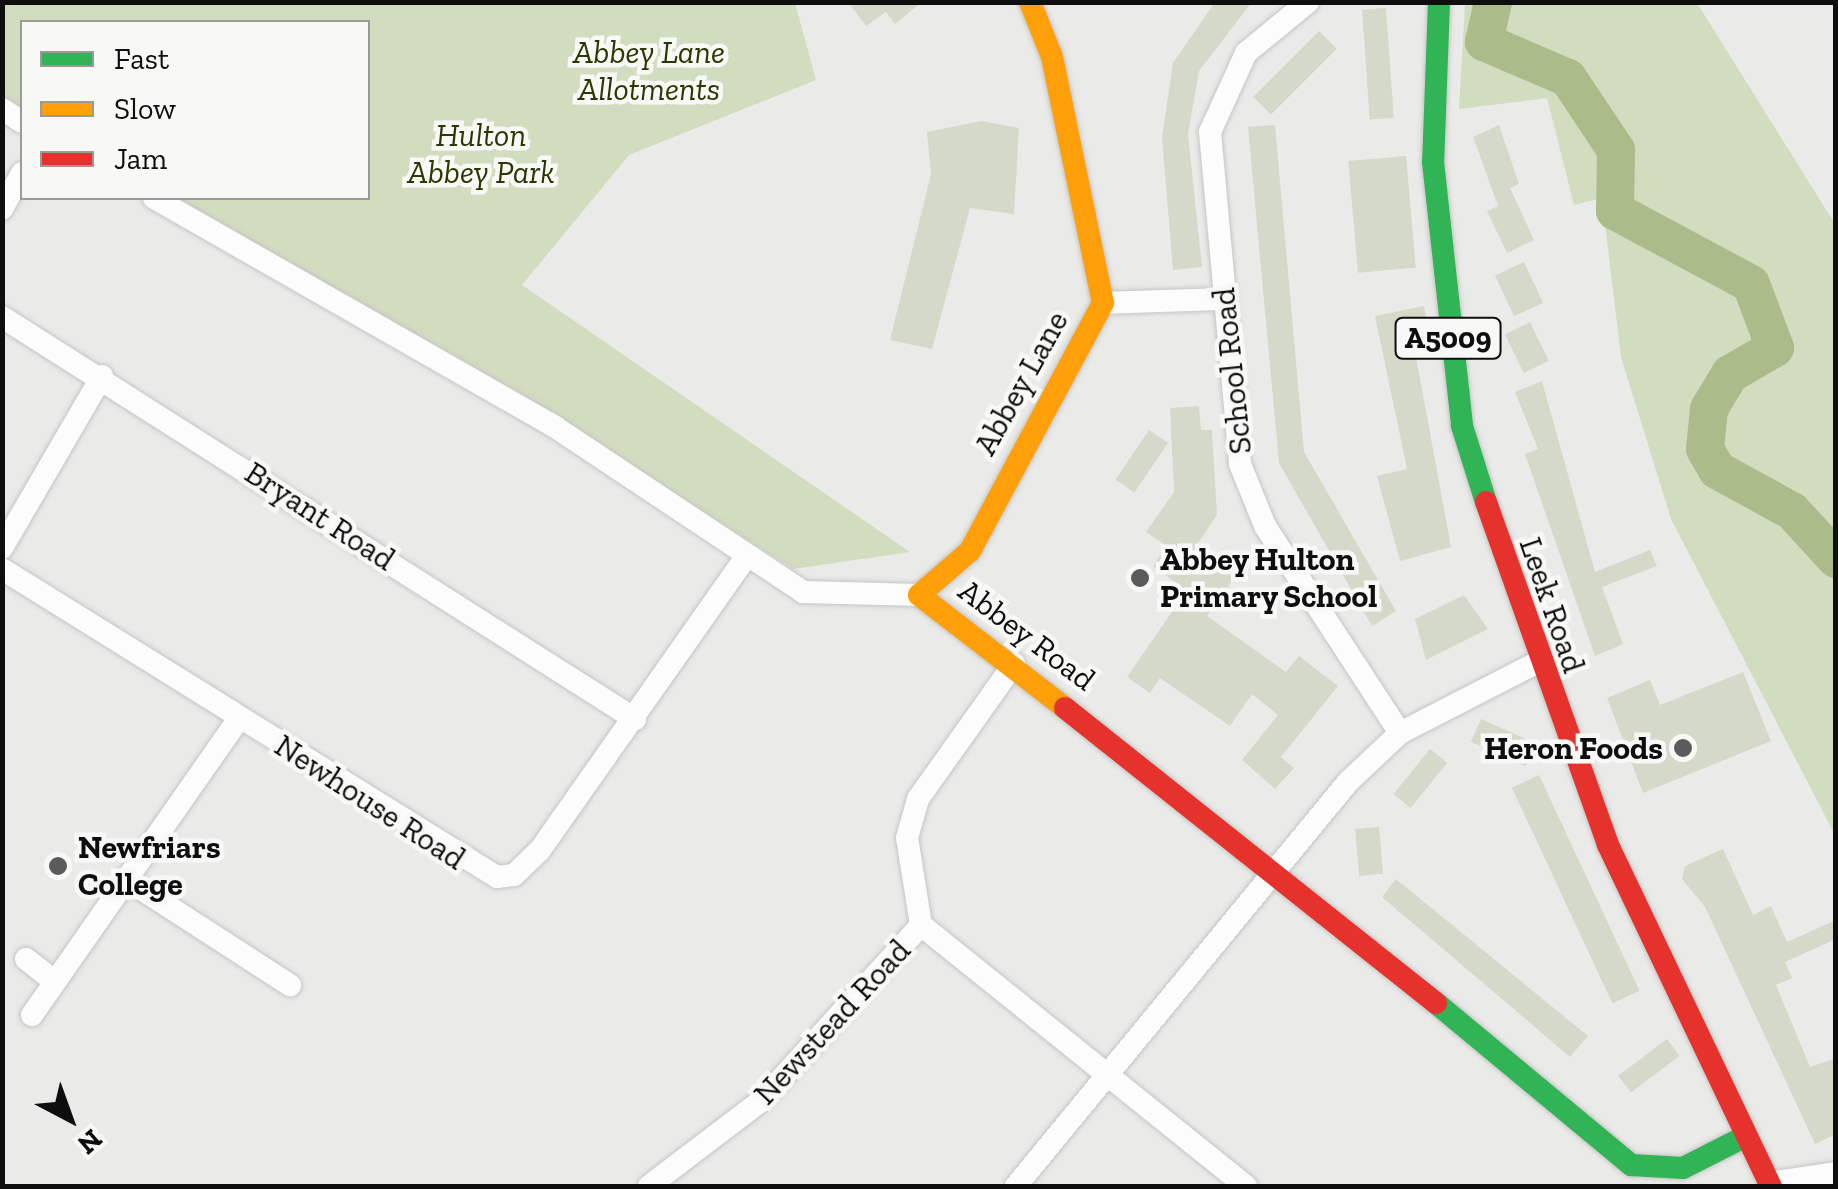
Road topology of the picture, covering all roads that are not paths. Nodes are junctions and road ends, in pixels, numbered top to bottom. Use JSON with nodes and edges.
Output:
{"nodes":[{"id":1,"x":1030,"y":2,"type":"edge"},
{"id":2,"x":1308,"y":2,"type":"edge"},
{"id":3,"x":1439,"y":2,"type":"edge"},
{"id":4,"x":20,"y":177,"type":"edge"},
{"id":5,"x":158,"y":200,"type":"edge"},
{"id":6,"x":2,"y":209,"type":"edge"},
{"id":7,"x":1224,"y":299,"type":"junction"},
{"id":8,"x":1103,"y":303,"type":"junction"},
{"id":9,"x":2,"y":317,"type":"edge"},
{"id":10,"x":102,"y":376,"type":"junction"},
{"id":11,"x":2,"y":548,"type":"edge"},
{"id":12,"x":744,"y":560,"type":"junction"},
{"id":13,"x":2,"y":569,"type":"edge"},
{"id":14,"x":919,"y":595,"type":"junction"},
{"id":15,"x":1536,"y":663,"type":"junction"},
{"id":16,"x":1014,"y":664,"type":"junction"},
{"id":17,"x":240,"y":718,"type":"junction"},
{"id":18,"x":635,"y":719,"type":"junction"},
{"id":19,"x":1400,"y":733,"type":"junction"},
{"id":20,"x":1276,"y":870,"type":"junction"},
{"id":21,"x":129,"y":880,"type":"junction"},
{"id":22,"x":921,"y":925,"type":"junction"},
{"id":23,"x":26,"y":959,"type":"dead end"},
{"id":24,"x":55,"y":982,"type":"junction"},
{"id":25,"x":290,"y":985,"type":"dead end"},
{"id":26,"x":32,"y":1015,"type":"dead end"},
{"id":27,"x":1106,"y":1076,"type":"junction"},
{"id":28,"x":1746,"y":1136,"type":"junction"},
{"id":29,"x":1834,"y":1177,"type":"edge"},
{"id":30,"x":1770,"y":1185,"type":"edge"},
{"id":31,"x":649,"y":1186,"type":"edge"},
{"id":32,"x":1016,"y":1186,"type":"edge"},
{"id":33,"x":1246,"y":1186,"type":"edge"}],
"edges":[{"from":1,"to":8,"type":"street","name":"Abbey Lane"},
{"from":2,"to":7,"type":"street","name":"School Road"},
{"from":3,"to":15,"type":"street","name":"Leek Road","number":"A5009"},
{"from":4,"to":6,"type":"street"},
{"from":5,"to":12,"type":"street","name":"Abbey Road"},
{"from":7,"to":8,"type":"street"},
{"from":7,"to":19,"type":"street","name":"School Road"},
{"from":8,"to":14,"type":"street","name":"Abbey Lane"},
{"from":9,"to":10,"type":"street","name":"Bryant Road"},
{"from":10,"to":11,"type":"street"},
{"from":10,"to":18,"type":"street","name":"Bryant Road"},
{"from":12,"to":14,"type":"street","name":"Abbey Road"},
{"from":12,"to":18,"type":"street","name":"Newhouse Road"},
{"from":13,"to":17,"type":"street","name":"Newhouse Road"},
{"from":14,"to":16,"type":"street","name":"Abbey Road"},
{"from":15,"to":19,"type":"street"},
{"from":15,"to":28,"type":"street","name":"Leek Road","number":"A5009"},
{"from":16,"to":20,"type":"street","name":"Abbey Road"},
{"from":16,"to":22,"type":"street","name":"Newstead Road"},
{"from":17,"to":18,"type":"street","name":"Newhouse Road"},
{"from":17,"to":21,"type":"street"},
{"from":19,"to":20,"type":"street"},
{"from":20,"to":27,"type":"street"},
{"from":20,"to":28,"type":"street","name":"Abbey Road"},
{"from":21,"to":24,"type":"street"},
{"from":21,"to":25,"type":"street"},
{"from":22,"to":27,"type":"street"},
{"from":22,"to":31,"type":"street","name":"Newstead Road"},
{"from":23,"to":24,"type":"street"},
{"from":24,"to":26,"type":"street"},
{"from":27,"to":32,"type":"street"},
{"from":27,"to":33,"type":"street"},
{"from":28,"to":30,"type":"street","name":"Leek Road","number":"A5009"},
{"from":29,"to":30,"type":"street"}]}
